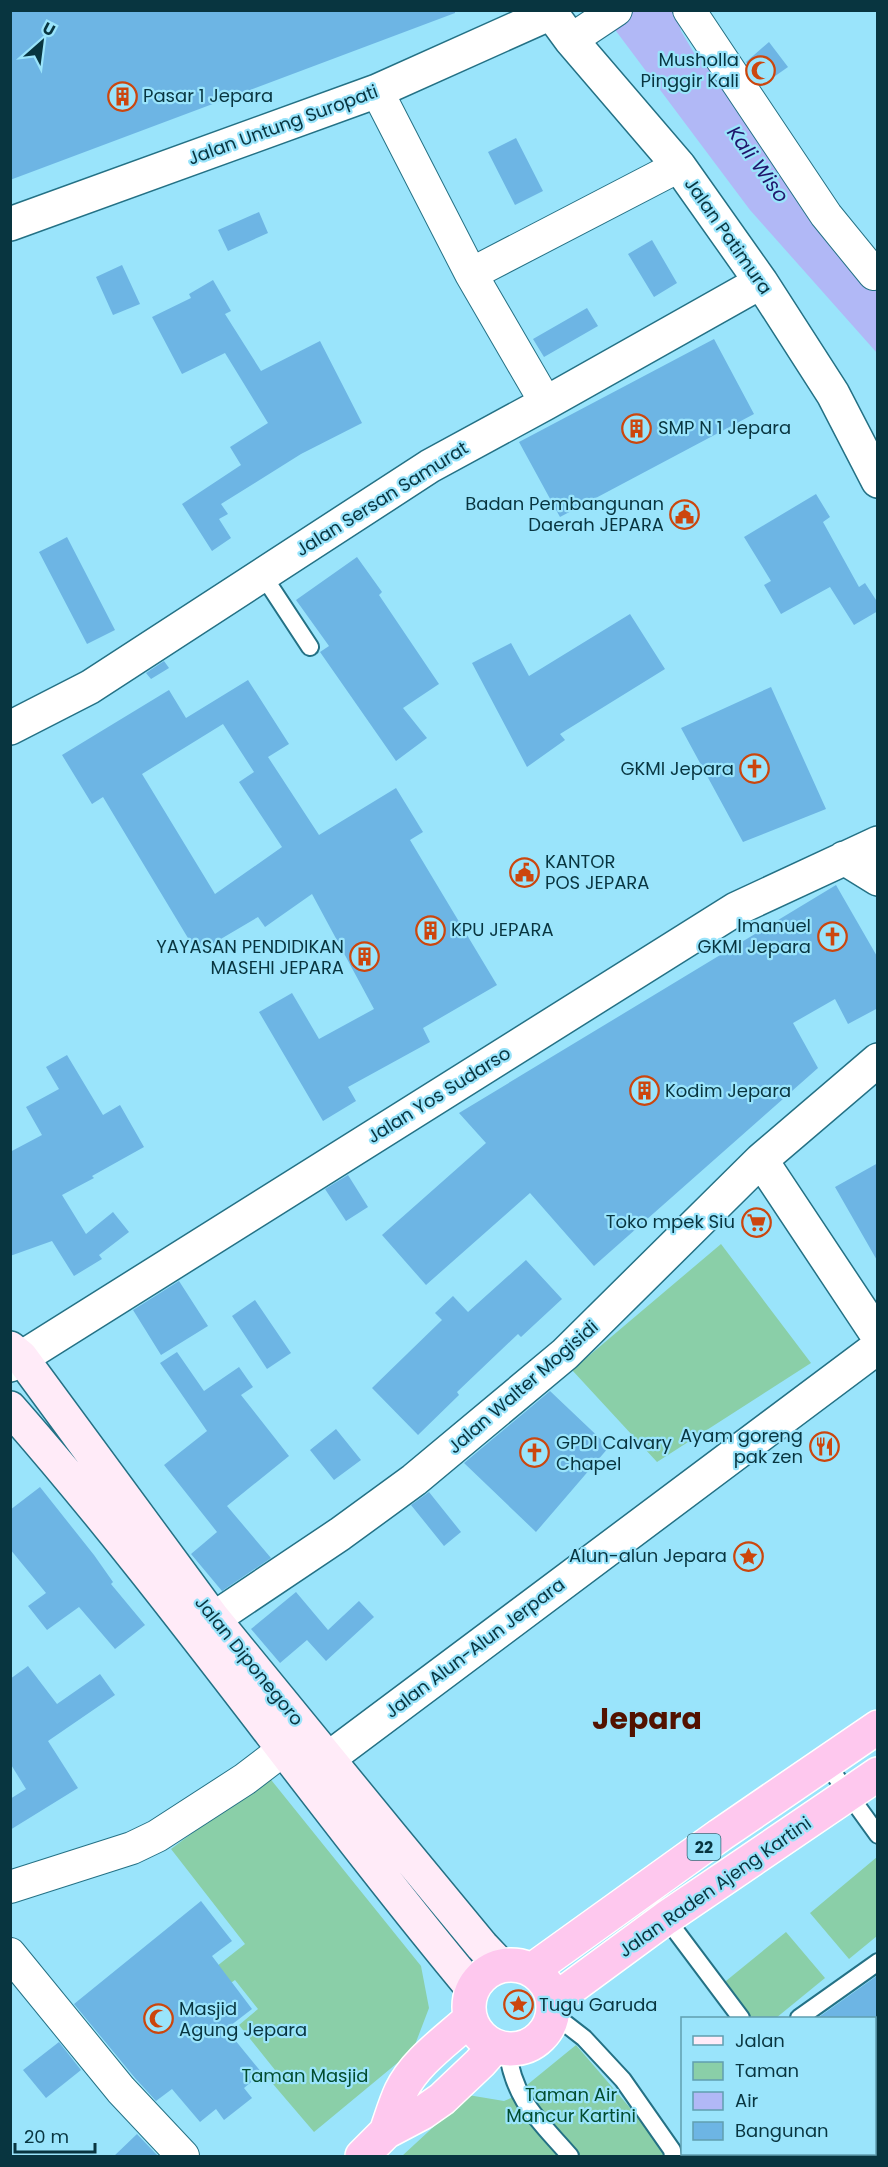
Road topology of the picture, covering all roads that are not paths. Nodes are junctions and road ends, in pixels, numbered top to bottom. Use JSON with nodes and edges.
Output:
{"nodes":[{"id":1,"x":689,"y":10,"type":"edge"},
{"id":2,"x":550,"y":12,"type":"edge"},
{"id":3,"x":610,"y":14,"type":"edge"},
{"id":4,"x":571,"y":40,"type":"junction"},
{"id":5,"x":377,"y":92,"type":"junction"},
{"id":6,"x":679,"y":166,"type":"junction"},
{"id":7,"x":10,"y":224,"type":"edge"},
{"id":8,"x":471,"y":274,"type":"junction"},
{"id":9,"x":874,"y":274,"type":"dead end"},
{"id":10,"x":761,"y":282,"type":"junction"},
{"id":11,"x":546,"y":403,"type":"junction"},
{"id":12,"x":878,"y":481,"type":"edge"},
{"id":13,"x":262,"y":574,"type":"junction"},
{"id":14,"x":310,"y":646,"type":"dead end"},
{"id":15,"x":10,"y":728,"type":"edge"},
{"id":16,"x":878,"y":843,"type":"edge"},
{"id":17,"x":844,"y":858,"type":"junction"},
{"id":18,"x":878,"y":879,"type":"edge"},
{"id":19,"x":878,"y":1060,"type":"edge"},
{"id":20,"x":761,"y":1160,"type":"junction"},
{"id":21,"x":878,"y":1336,"type":"edge"},
{"id":22,"x":878,"y":1347,"type":"edge"},
{"id":23,"x":14,"y":1357,"type":"edge"},
{"id":24,"x":10,"y":1408,"type":"edge"},
{"id":25,"x":204,"y":1625,"type":"junction"},
{"id":26,"x":878,"y":1727,"type":"edge"},
{"id":27,"x":282,"y":1750,"type":"junction"},
{"id":28,"x":826,"y":1763,"type":"junction"},
{"id":29,"x":315,"y":1768,"type":"junction"},
{"id":30,"x":878,"y":1774,"type":"edge"},
{"id":31,"x":849,"y":1794,"type":"junction"},
{"id":32,"x":878,"y":1835,"type":"edge"},
{"id":33,"x":10,"y":1887,"type":"edge"},
{"id":34,"x":666,"y":1918,"type":"junction"},
{"id":35,"x":10,"y":1954,"type":"edge"},
{"id":36,"x":878,"y":1962,"type":"edge"},
{"id":37,"x":500,"y":1965,"type":"junction"},
{"id":38,"x":532,"y":1970,"type":"junction"},
{"id":39,"x":471,"y":2004,"type":"junction"},
{"id":40,"x":553,"y":2007,"type":"junction"},
{"id":41,"x":740,"y":2017,"type":"edge"},
{"id":42,"x":802,"y":2017,"type":"edge"},
{"id":43,"x":501,"y":2048,"type":"junction"},
{"id":44,"x":374,"y":2148,"type":"edge"},
{"id":45,"x":676,"y":2150,"type":"edge"},
{"id":46,"x":183,"y":2157,"type":"edge"},
{"id":47,"x":570,"y":2157,"type":"edge"}],
"edges":[{"from":1,"to":9,"type":"street"},
{"from":2,"to":4,"type":"street","name":"Jalan Patimura"},
{"from":2,"to":5,"type":"street","name":"Jalan Untung Suropati"},
{"from":3,"to":4,"type":"street"},
{"from":4,"to":6,"type":"street","name":"Jalan Patimura"},
{"from":5,"to":7,"type":"street","name":"Jalan Untung Suropati"},
{"from":5,"to":8,"type":"street"},
{"from":6,"to":8,"type":"street"},
{"from":6,"to":10,"type":"street","name":"Jalan Patimura"},
{"from":8,"to":11,"type":"street"},
{"from":10,"to":11,"type":"street","name":"Jalan Sersan Samurat"},
{"from":10,"to":12,"type":"street","name":"Jalan Patimura"},
{"from":11,"to":13,"type":"street","name":"Jalan Sersan Samurat"},
{"from":13,"to":14,"type":"lane"},
{"from":13,"to":15,"type":"street","name":"Jalan Sersan Samurat"},
{"from":16,"to":17,"type":"street","name":"Jalan Yos Sudarso"},
{"from":17,"to":18,"type":"street"},
{"from":17,"to":23,"type":"street","name":"Jalan Yos Sudarso"},
{"from":19,"to":20,"type":"street","name":"Jalan Walter Mogisidi"},
{"from":20,"to":21,"type":"street"},
{"from":20,"to":25,"type":"street","name":"Jalan Walter Mogisidi"},
{"from":22,"to":29,"type":"street","name":"Jalan Alun-Alun Jerpara"},
{"from":23,"to":25,"type":"main road","name":"Jalan Diponegoro"},
{"from":24,"to":25,"type":"main road","name":"Jalan Diponegoro"},
{"from":25,"to":27,"type":"main road","name":"Jalan Diponegoro"},
{"from":25,"to":29,"type":"main road","name":"Jalan Diponegoro"},
{"from":26,"to":28,"type":"highway","number":"22"},
{"from":27,"to":29,"type":"main road","name":"Jalan Diponegoro"},
{"from":27,"to":33,"type":"street"},
{"from":28,"to":31,"type":"lane"},
{"from":28,"to":38,"type":"highway","number":"22"},
{"from":29,"to":37,"type":"main road","name":"Jalan Diponegoro"},
{"from":29,"to":39,"type":"main road","name":"Jalan Diponegoro"},
{"from":30,"to":31,"type":"highway","name":"Jalan Raden Ajeng Kartini","number":"22"},
{"from":31,"to":32,"type":"lane"},
{"from":31,"to":34,"type":"highway","name":"Jalan Raden Ajeng Kartini","number":"22"},
{"from":34,"to":40,"type":"highway","name":"Jalan Raden Ajeng Kartini","number":"22"},
{"from":34,"to":41,"type":"lane"},
{"from":35,"to":46,"type":"street"},
{"from":36,"to":42,"type":"lane"},
{"from":37,"to":38,"type":"highway"},
{"from":37,"to":39,"type":"highway"},
{"from":38,"to":40,"type":"highway"},
{"from":39,"to":43,"type":"highway"},
{"from":39,"to":44,"type":"highway"},
{"from":40,"to":43,"type":"highway","number":"22"},
{"from":40,"to":45,"type":"lane"},
{"from":43,"to":44,"type":"highway"},
{"from":43,"to":47,"type":"lane"}]}
